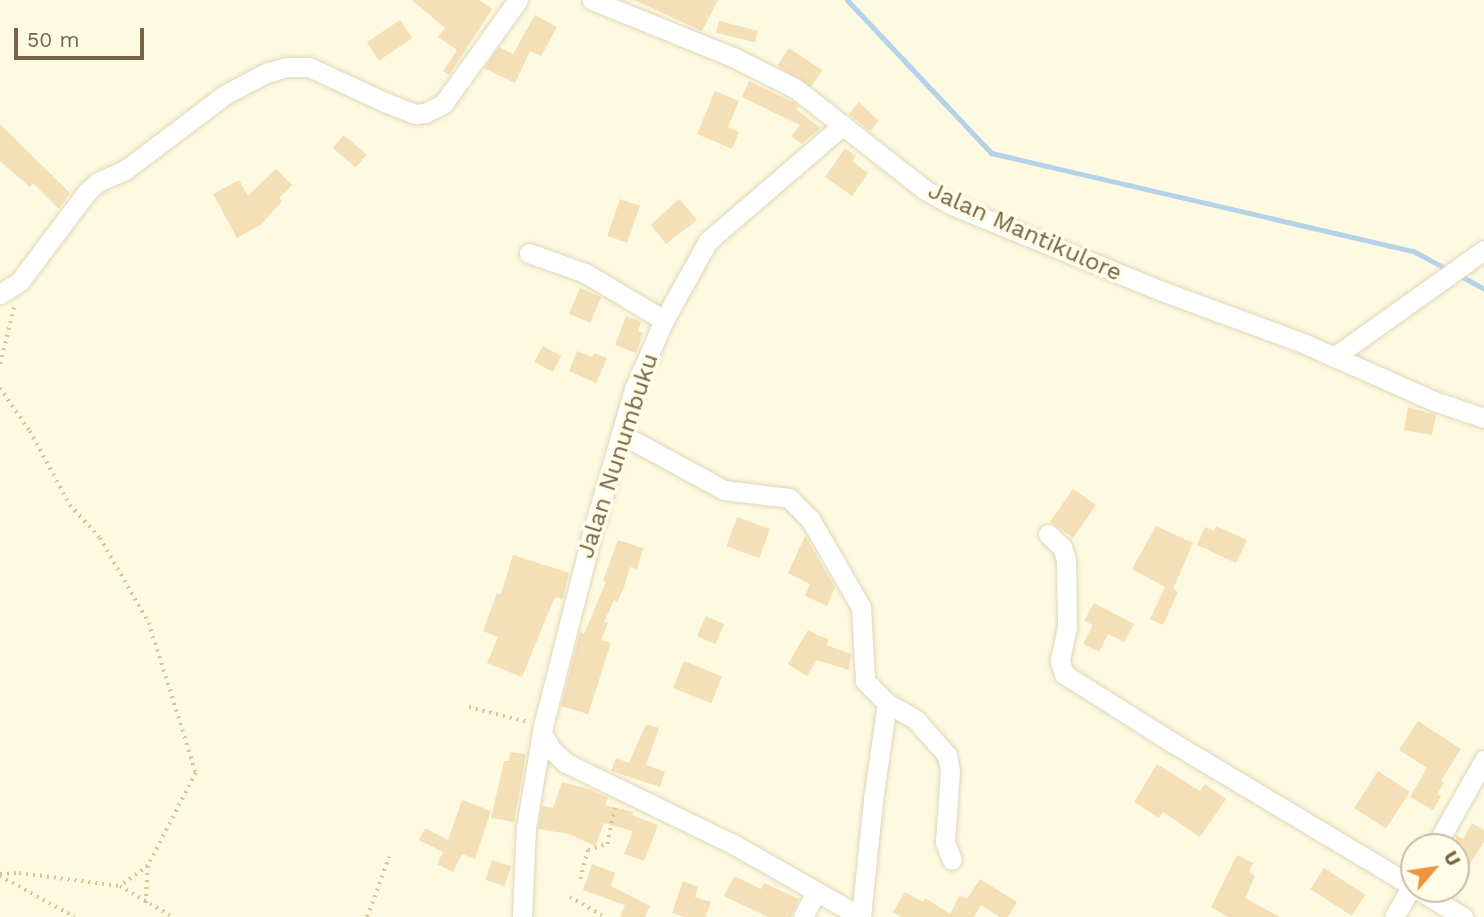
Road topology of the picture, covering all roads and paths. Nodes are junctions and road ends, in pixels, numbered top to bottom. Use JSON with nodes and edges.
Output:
{"nodes":[{"id":1,"x":518,"y":0,"type":"edge"},
{"id":2,"x":592,"y":0,"type":"edge"},
{"id":3,"x":843,"y":125,"type":"junction"},
{"id":4,"x":1484,"y":250,"type":"edge"},
{"id":5,"x":529,"y":253,"type":"dead end"},
{"id":6,"x":20,"y":281,"type":"junction"},
{"id":7,"x":0,"y":294,"type":"edge"},
{"id":8,"x":664,"y":320,"type":"junction"},
{"id":9,"x":1334,"y":356,"type":"junction"},
{"id":10,"x":0,"y":364,"type":"edge"},
{"id":11,"x":0,"y":388,"type":"edge"},
{"id":12,"x":1484,"y":418,"type":"edge"},
{"id":13,"x":621,"y":434,"type":"junction"},
{"id":14,"x":1048,"y":534,"type":"dead end"},
{"id":15,"x":887,"y":703,"type":"junction"},
{"id":16,"x":469,"y":707,"type":"dead end"},
{"id":17,"x":543,"y":729,"type":"junction"},
{"id":18,"x":1484,"y":760,"type":"edge"},
{"id":19,"x":620,"y":790,"type":"junction"},
{"id":20,"x":1443,"y":833,"type":"edge"},
{"id":21,"x":389,"y":857,"type":"dead end"},
{"id":22,"x":952,"y":860,"type":"dead end"},
{"id":23,"x":148,"y":866,"type":"junction"},
{"id":24,"x":0,"y":875,"type":"edge"},
{"id":25,"x":1400,"y":878,"type":"edge"},
{"id":26,"x":580,"y":879,"type":"dead end"},
{"id":27,"x":120,"y":886,"type":"junction"},
{"id":28,"x":816,"y":892,"type":"junction"},
{"id":29,"x":570,"y":897,"type":"dead end"},
{"id":30,"x":1441,"y":903,"type":"edge"},
{"id":31,"x":146,"y":904,"type":"junction"},
{"id":32,"x":75,"y":917,"type":"edge"},
{"id":33,"x":173,"y":917,"type":"edge"},
{"id":34,"x":367,"y":917,"type":"edge"},
{"id":35,"x":522,"y":917,"type":"edge"},
{"id":36,"x":605,"y":917,"type":"edge"},
{"id":37,"x":803,"y":917,"type":"edge"},
{"id":38,"x":861,"y":917,"type":"edge"},
{"id":39,"x":1463,"y":917,"type":"edge"}],
"edges":[{"from":1,"to":6,"type":"street"},
{"from":2,"to":3,"type":"street","name":"Jalan Mantikulore"},
{"from":3,"to":8,"type":"street","name":"Jalan Nunumbuku"},
{"from":3,"to":9,"type":"street","name":"Jalan Mantikulore"},
{"from":4,"to":9,"type":"street"},
{"from":5,"to":8,"type":"street"},
{"from":6,"to":7,"type":"street"},
{"from":6,"to":10,"type":"path"},
{"from":8,"to":13,"type":"street","name":"Jalan Nunumbuku"},
{"from":9,"to":12,"type":"street","name":"Jalan Mantikulore"},
{"from":11,"to":23,"type":"path"},
{"from":13,"to":15,"type":"street"},
{"from":13,"to":17,"type":"street","name":"Jalan Nunumbuku"},
{"from":14,"to":25,"type":"street"},
{"from":15,"to":22,"type":"street"},
{"from":15,"to":38,"type":"street"},
{"from":16,"to":17,"type":"path"},
{"from":17,"to":19,"type":"street"},
{"from":17,"to":35,"type":"street","name":"Jalan Nunumbuku"},
{"from":18,"to":20,"type":"street"},
{"from":19,"to":26,"type":"path"},
{"from":19,"to":28,"type":"street"},
{"from":21,"to":34,"type":"path"},
{"from":23,"to":27,"type":"path"},
{"from":23,"to":31,"type":"path"},
{"from":24,"to":27,"type":"path"},
{"from":24,"to":32,"type":"path"},
{"from":27,"to":31,"type":"path"},
{"from":28,"to":37,"type":"street"},
{"from":28,"to":38,"type":"street"},
{"from":29,"to":36,"type":"path"},
{"from":30,"to":39,"type":"street"},
{"from":31,"to":33,"type":"path"}]}
